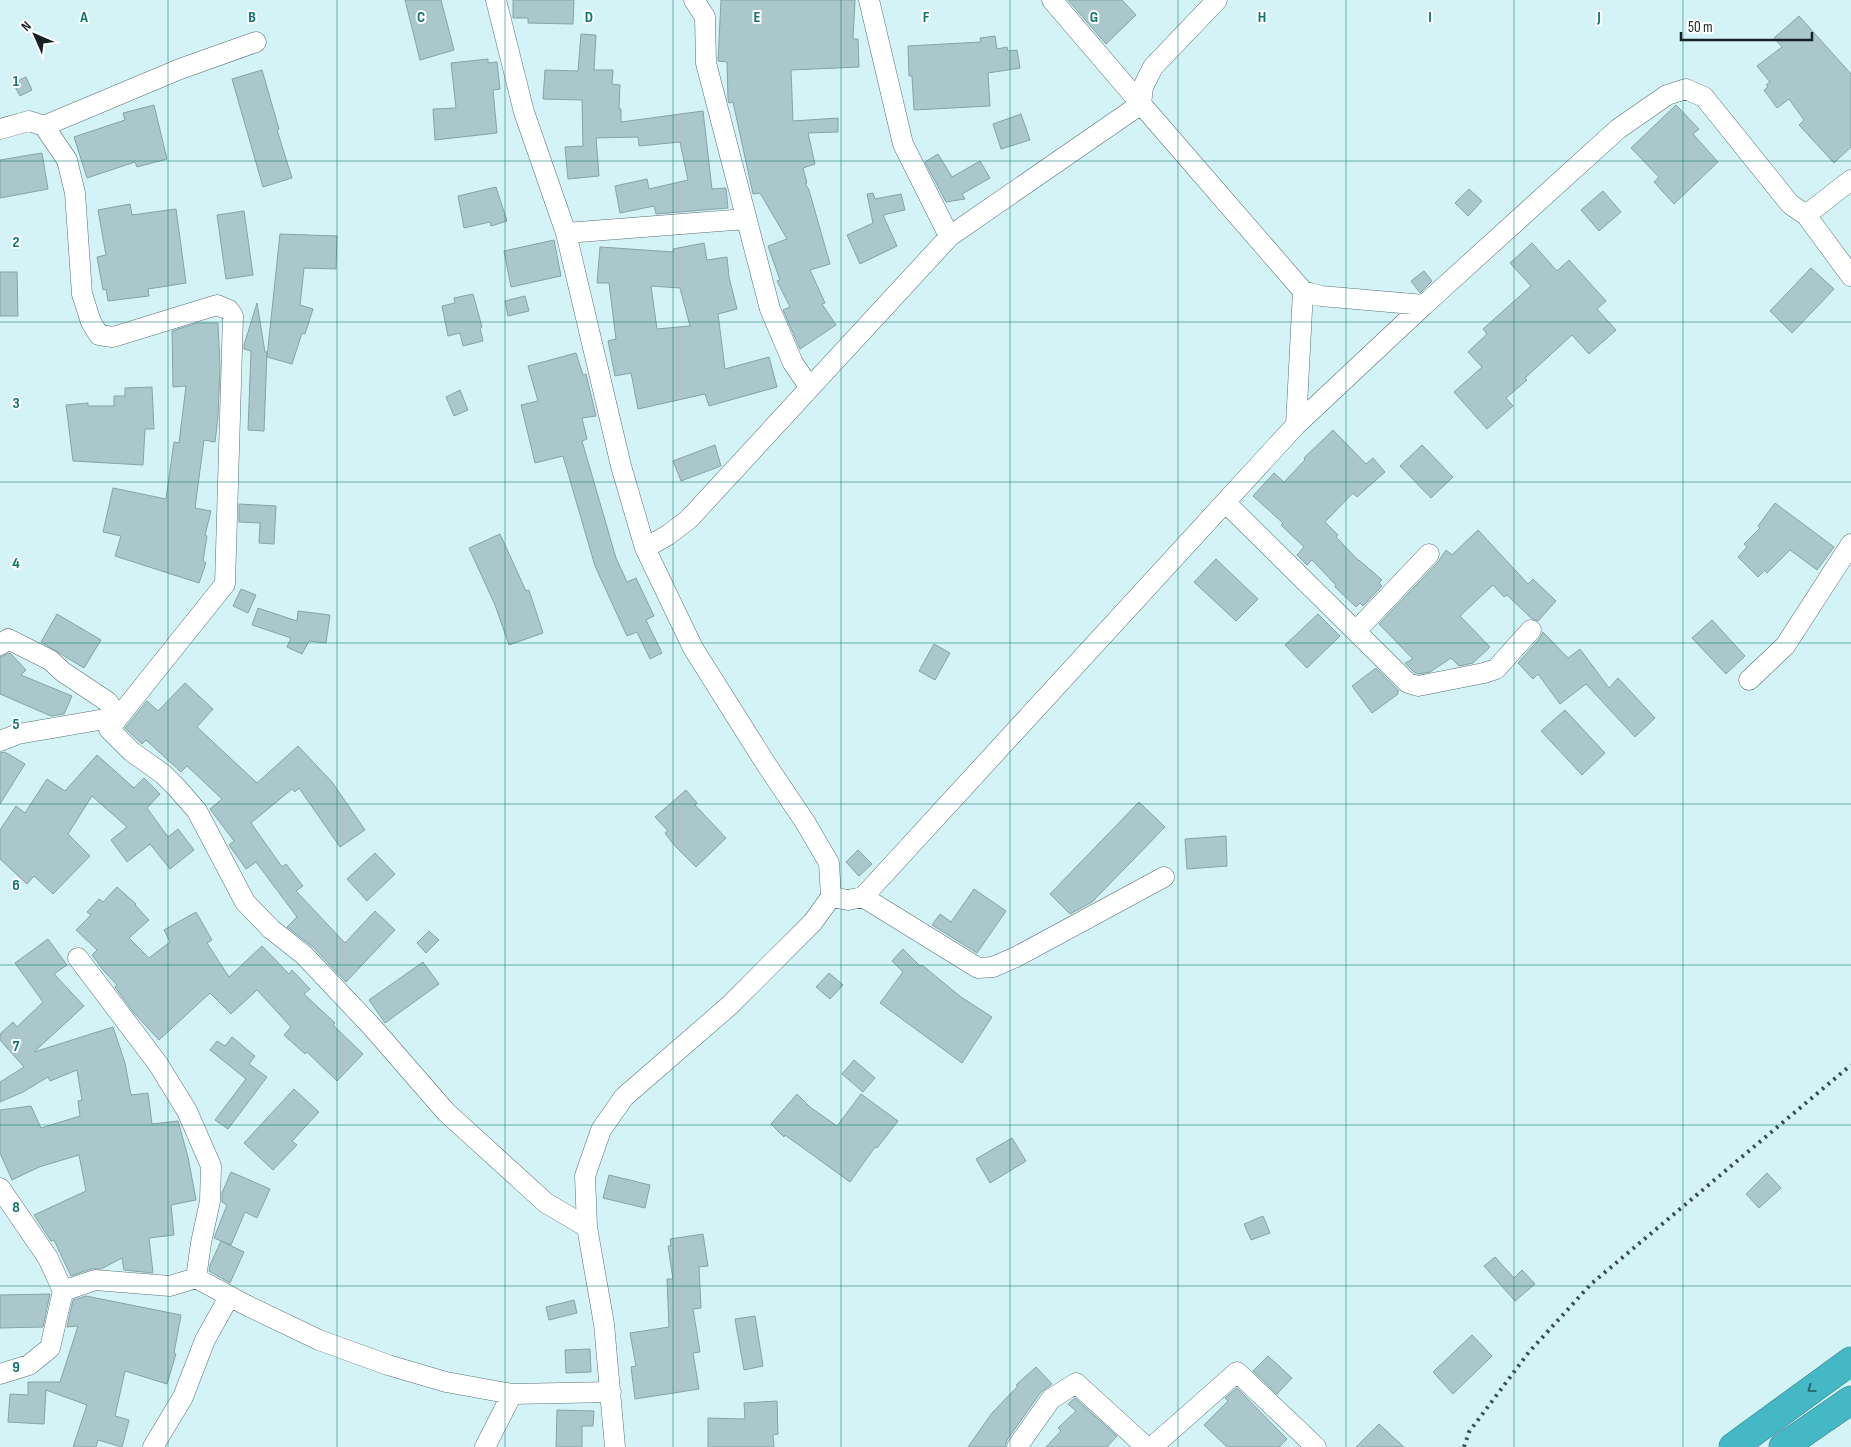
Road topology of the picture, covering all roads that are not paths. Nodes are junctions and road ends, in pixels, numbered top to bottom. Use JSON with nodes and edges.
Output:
{"nodes":[{"id":1,"x":496,"y":0,"type":"edge"},
{"id":2,"x":694,"y":0,"type":"edge"},
{"id":3,"x":869,"y":0,"type":"edge"},
{"id":4,"x":1052,"y":0,"type":"edge"},
{"id":5,"x":1217,"y":0,"type":"edge"},
{"id":6,"x":256,"y":42,"type":"dead end"},
{"id":7,"x":1141,"y":104,"type":"junction"},
{"id":8,"x":44,"y":126,"type":"junction"},
{"id":9,"x":0,"y":129,"type":"edge"},
{"id":10,"x":1851,"y":180,"type":"edge"},
{"id":11,"x":1806,"y":215,"type":"junction"},
{"id":12,"x":746,"y":219,"type":"junction"},
{"id":13,"x":566,"y":233,"type":"junction"},
{"id":14,"x":950,"y":236,"type":"junction"},
{"id":15,"x":1851,"y":276,"type":"edge"},
{"id":16,"x":1303,"y":291,"type":"junction"},
{"id":17,"x":1424,"y":305,"type":"junction"},
{"id":18,"x":810,"y":388,"type":"junction"},
{"id":19,"x":1296,"y":425,"type":"junction"},
{"id":20,"x":1226,"y":503,"type":"junction"},
{"id":21,"x":1851,"y":544,"type":"edge"},
{"id":22,"x":645,"y":548,"type":"junction"},
{"id":23,"x":1429,"y":554,"type":"dead end"},
{"id":24,"x":1531,"y":630,"type":"dead end"},
{"id":25,"x":1356,"y":631,"type":"junction"},
{"id":26,"x":0,"y":645,"type":"edge"},
{"id":27,"x":1749,"y":680,"type":"dead end"},
{"id":28,"x":110,"y":723,"type":"junction"},
{"id":29,"x":0,"y":741,"type":"edge"},
{"id":30,"x":1164,"y":877,"type":"dead end"},
{"id":31,"x":863,"y":896,"type":"junction"},
{"id":32,"x":831,"y":897,"type":"junction"},
{"id":33,"x":78,"y":958,"type":"dead end"},
{"id":34,"x":0,"y":1188,"type":"edge"},
{"id":35,"x":586,"y":1227,"type":"junction"},
{"id":36,"x":196,"y":1278,"type":"junction"},
{"id":37,"x":63,"y":1291,"type":"junction"},
{"id":38,"x":229,"y":1297,"type":"junction"},
{"id":39,"x":1851,"y":1361,"type":"edge"},
{"id":40,"x":0,"y":1374,"type":"edge"},
{"id":41,"x":611,"y":1392,"type":"junction"},
{"id":42,"x":512,"y":1394,"type":"junction"},
{"id":43,"x":1851,"y":1400,"type":"edge"},
{"id":44,"x":153,"y":1447,"type":"edge"},
{"id":45,"x":485,"y":1447,"type":"edge"},
{"id":46,"x":615,"y":1447,"type":"edge"},
{"id":47,"x":1017,"y":1447,"type":"edge"},
{"id":48,"x":1146,"y":1447,"type":"edge"},
{"id":49,"x":1152,"y":1447,"type":"edge"},
{"id":50,"x":1316,"y":1447,"type":"edge"},
{"id":51,"x":1733,"y":1447,"type":"edge"},
{"id":52,"x":1783,"y":1447,"type":"edge"}],
"edges":[{"from":1,"to":13,"type":"street"},
{"from":2,"to":12,"type":"street"},
{"from":3,"to":14,"type":"street"},
{"from":4,"to":7,"type":"street"},
{"from":5,"to":7,"type":"street"},
{"from":6,"to":8,"type":"street"},
{"from":7,"to":14,"type":"street"},
{"from":7,"to":16,"type":"street"},
{"from":8,"to":9,"type":"street"},
{"from":8,"to":28,"type":"street"},
{"from":10,"to":11,"type":"street"},
{"from":11,"to":15,"type":"street"},
{"from":11,"to":17,"type":"street"},
{"from":12,"to":13,"type":"street"},
{"from":12,"to":18,"type":"street"},
{"from":13,"to":22,"type":"street"},
{"from":14,"to":18,"type":"street"},
{"from":16,"to":17,"type":"street"},
{"from":16,"to":19,"type":"street"},
{"from":17,"to":19,"type":"street"},
{"from":18,"to":22,"type":"street"},
{"from":19,"to":20,"type":"street"},
{"from":20,"to":25,"type":"street"},
{"from":20,"to":31,"type":"street"},
{"from":21,"to":27,"type":"street"},
{"from":22,"to":32,"type":"street"},
{"from":23,"to":25,"type":"street"},
{"from":24,"to":25,"type":"street"},
{"from":26,"to":28,"type":"street"},
{"from":28,"to":29,"type":"street"},
{"from":28,"to":35,"type":"street"},
{"from":30,"to":31,"type":"street"},
{"from":31,"to":32,"type":"street"},
{"from":32,"to":35,"type":"street"},
{"from":33,"to":36,"type":"street"},
{"from":34,"to":37,"type":"street"},
{"from":35,"to":41,"type":"street"},
{"from":36,"to":37,"type":"street"},
{"from":36,"to":38,"type":"street"},
{"from":37,"to":40,"type":"street"},
{"from":38,"to":42,"type":"street"},
{"from":38,"to":44,"type":"street"},
{"from":39,"to":51,"type":"highway","one_way":true},
{"from":41,"to":42,"type":"street"},
{"from":41,"to":46,"type":"street"},
{"from":42,"to":45,"type":"street"},
{"from":43,"to":52,"type":"highway"},
{"from":47,"to":48,"type":"street"},
{"from":49,"to":50,"type":"street"}]}
